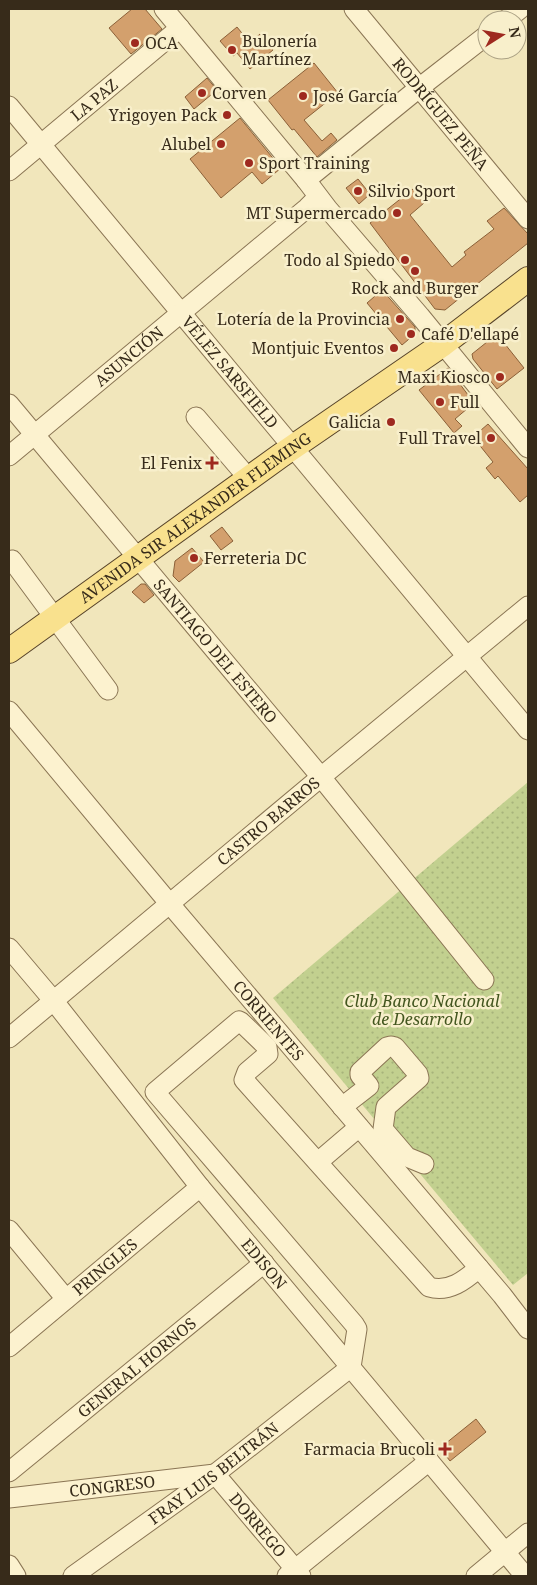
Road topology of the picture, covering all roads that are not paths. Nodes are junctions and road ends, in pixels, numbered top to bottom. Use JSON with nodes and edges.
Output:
{"nodes":[{"id":1,"x":354,"y":9,"type":"edge"},
{"id":2,"x":173,"y":15,"type":"edge"},
{"id":3,"x":477,"y":43,"type":"edge"},
{"id":4,"x":419,"y":88,"type":"junction"},
{"id":5,"x":9,"y":106,"type":"edge"},
{"id":6,"x":41,"y":144,"type":"junction"},
{"id":7,"x":9,"y":171,"type":"edge"},
{"id":8,"x":306,"y":180,"type":"junction"},
{"id":9,"x":318,"y":197,"type":"junction"},
{"id":10,"x":528,"y":219,"type":"edge"},
{"id":11,"x":528,"y":280,"type":"edge"},
{"id":12,"x":181,"y":313,"type":"junction"},
{"id":13,"x":443,"y":344,"type":"junction"},
{"id":14,"x":9,"y":404,"type":"edge"},
{"id":15,"x":196,"y":417,"type":"dead end"},
{"id":16,"x":34,"y":435,"type":"junction"},
{"id":17,"x":294,"y":448,"type":"junction"},
{"id":18,"x":528,"y":448,"type":"edge"},
{"id":19,"x":9,"y":456,"type":"edge"},
{"id":20,"x":249,"y":479,"type":"junction"},
{"id":21,"x":138,"y":558,"type":"junction"},
{"id":22,"x":12,"y":560,"type":"dead end"},
{"id":23,"x":528,"y":606,"type":"edge"},
{"id":24,"x":54,"y":618,"type":"junction"},
{"id":25,"x":9,"y":651,"type":"edge"},
{"id":26,"x":468,"y":656,"type":"junction"},
{"id":27,"x":108,"y":690,"type":"dead end"},
{"id":28,"x":9,"y":711,"type":"edge"},
{"id":29,"x":528,"y":730,"type":"edge"},
{"id":30,"x":321,"y":777,"type":"junction"},
{"id":31,"x":169,"y":903,"type":"junction"},
{"id":32,"x":9,"y":948,"type":"edge"},
{"id":33,"x":484,"y":980,"type":"dead end"},
{"id":34,"x":52,"y":1000,"type":"junction"},
{"id":35,"x":9,"y":1038,"type":"edge"},
{"id":36,"x":369,"y":1086,"type":"junction"},
{"id":37,"x":342,"y":1107,"type":"junction"},
{"id":38,"x":386,"y":1107,"type":"junction"},
{"id":39,"x":359,"y":1127,"type":"junction"},
{"id":40,"x":318,"y":1162,"type":"junction"},
{"id":41,"x":424,"y":1164,"type":"dead end"},
{"id":42,"x":200,"y":1187,"type":"junction"},
{"id":43,"x":9,"y":1230,"type":"edge"},
{"id":44,"x":264,"y":1262,"type":"junction"},
{"id":45,"x":479,"y":1268,"type":"junction"},
{"id":46,"x":66,"y":1299,"type":"junction"},
{"id":47,"x":528,"y":1329,"type":"edge"},
{"id":48,"x":9,"y":1347,"type":"edge"},
{"id":49,"x":351,"y":1367,"type":"junction"},
{"id":50,"x":429,"y":1461,"type":"junction"},
{"id":51,"x":9,"y":1472,"type":"edge"},
{"id":52,"x":214,"y":1474,"type":"junction"},
{"id":53,"x":9,"y":1498,"type":"edge"},
{"id":54,"x":528,"y":1532,"type":"edge"},
{"id":55,"x":505,"y":1552,"type":"junction"},
{"id":56,"x":9,"y":1565,"type":"edge"},
{"id":57,"x":295,"y":1574,"type":"edge"},
{"id":58,"x":16,"y":1576,"type":"edge"},
{"id":59,"x":73,"y":1576,"type":"edge"},
{"id":60,"x":476,"y":1576,"type":"edge"},
{"id":61,"x":525,"y":1576,"type":"edge"}],
"edges":[{"from":1,"to":4,"type":"street","name":"RODRÍGUEZ PEÑA"},
{"from":2,"to":6,"type":"street","name":"LA PAZ"},
{"from":2,"to":8,"type":"street"},
{"from":3,"to":4,"type":"street"},
{"from":4,"to":8,"type":"street"},
{"from":4,"to":10,"type":"street","name":"RODRÍGUEZ PEÑA"},
{"from":5,"to":6,"type":"street","name":"VÉLEZ SARSFIELD"},
{"from":6,"to":7,"type":"street","name":"LA PAZ"},
{"from":6,"to":12,"type":"street","name":"VÉLEZ SARSFIELD"},
{"from":8,"to":9,"type":"street"},
{"from":9,"to":12,"type":"street","name":"ASUNCIÓN"},
{"from":9,"to":13,"type":"street"},
{"from":11,"to":13,"type":"main road","name":"AVENIDA SIR ALEXANDER FLEMING"},
{"from":12,"to":16,"type":"street","name":"ASUNCIÓN"},
{"from":12,"to":17,"type":"street","name":"VÉLEZ SARSFIELD"},
{"from":13,"to":17,"type":"main road","name":"AVENIDA SIR ALEXANDER FLEMING"},
{"from":13,"to":18,"type":"street"},
{"from":14,"to":16,"type":"street","name":"SANTIAGO DEL ESTERO"},
{"from":15,"to":20,"type":"street"},
{"from":16,"to":19,"type":"street","name":"ASUNCIÓN"},
{"from":16,"to":21,"type":"street","name":"SANTIAGO DEL ESTERO"},
{"from":17,"to":20,"type":"main road","name":"AVENIDA SIR ALEXANDER FLEMING"},
{"from":17,"to":26,"type":"street","name":"VÉLEZ SARSFIELD"},
{"from":20,"to":21,"type":"main road","name":"AVENIDA SIR ALEXANDER FLEMING"},
{"from":21,"to":24,"type":"main road","name":"AVENIDA SIR ALEXANDER FLEMING"},
{"from":21,"to":30,"type":"street","name":"SANTIAGO DEL ESTERO"},
{"from":22,"to":24,"type":"street"},
{"from":23,"to":26,"type":"street","name":"CASTRO BARROS"},
{"from":24,"to":25,"type":"main road","name":"AVENIDA SIR ALEXANDER FLEMING"},
{"from":24,"to":27,"type":"street"},
{"from":26,"to":29,"type":"street","name":"VÉLEZ SARSFIELD"},
{"from":26,"to":30,"type":"street","name":"CASTRO BARROS"},
{"from":28,"to":31,"type":"street","name":"CORRIENTES"},
{"from":30,"to":31,"type":"street","name":"CASTRO BARROS"},
{"from":30,"to":33,"type":"street","name":"SANTIAGO DEL ESTERO"},
{"from":31,"to":34,"type":"street","name":"CASTRO BARROS"},
{"from":31,"to":37,"type":"street","name":"CORRIENTES"},
{"from":32,"to":34,"type":"street","name":"EDISON"},
{"from":34,"to":35,"type":"street","name":"CASTRO BARROS"},
{"from":34,"to":42,"type":"street","name":"EDISON"},
{"from":36,"to":37,"type":"street"},
{"from":36,"to":38,"type":"street"},
{"from":36,"to":38,"type":"street"},
{"from":37,"to":39,"type":"street","name":"CORRIENTES"},
{"from":38,"to":41,"type":"street"},
{"from":39,"to":40,"type":"street"},
{"from":39,"to":45,"type":"street","name":"CORRIENTES"},
{"from":40,"to":45,"type":"street"},
{"from":40,"to":49,"type":"street"},
{"from":42,"to":44,"type":"street","name":"EDISON"},
{"from":42,"to":46,"type":"street","name":"PRINGLES"},
{"from":43,"to":46,"type":"street"},
{"from":44,"to":49,"type":"street","name":"EDISON"},
{"from":44,"to":51,"type":"street","name":"GENERAL HORNOS"},
{"from":45,"to":47,"type":"street","name":"CORRIENTES"},
{"from":46,"to":48,"type":"street","name":"PRINGLES"},
{"from":49,"to":50,"type":"street","name":"EDISON"},
{"from":49,"to":52,"type":"street","name":"FRAY LUIS BELTRÁN"},
{"from":50,"to":55,"type":"street","name":"EDISON"},
{"from":50,"to":57,"type":"street"},
{"from":52,"to":53,"type":"street","name":"CONGRESO"},
{"from":52,"to":57,"type":"street","name":"DORREGO"},
{"from":52,"to":59,"type":"street","name":"FRAY LUIS BELTRÁN"},
{"from":54,"to":55,"type":"street"},
{"from":55,"to":60,"type":"street"},
{"from":55,"to":61,"type":"street","name":"EDISON"},
{"from":56,"to":58,"type":"street"}]}
